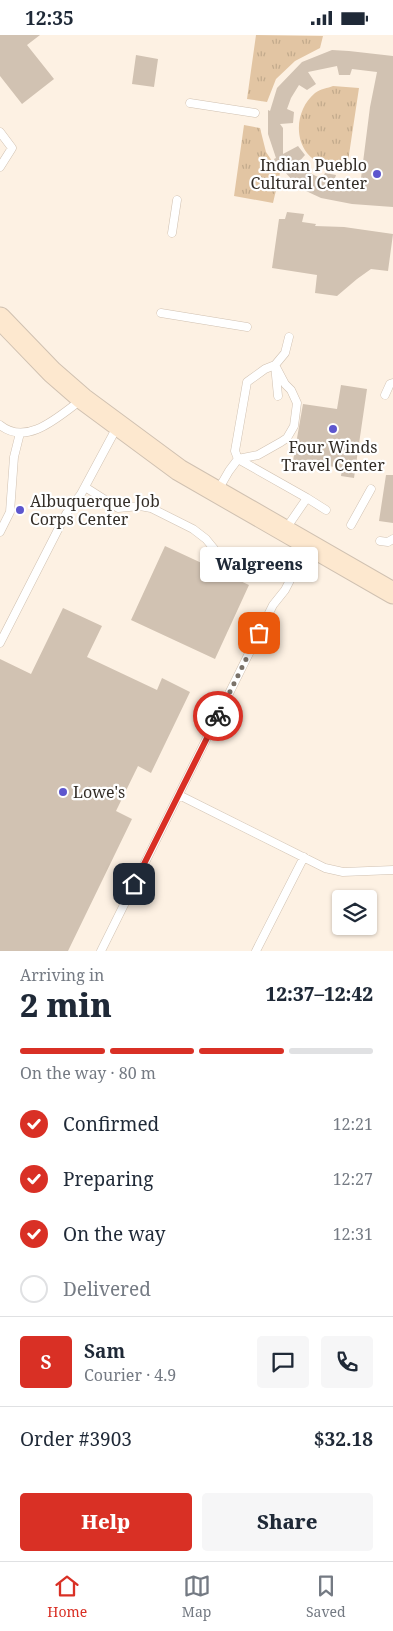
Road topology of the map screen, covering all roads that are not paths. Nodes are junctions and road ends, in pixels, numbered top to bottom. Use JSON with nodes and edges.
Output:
{"nodes":[{"id":1,"x":190,"y":103,"type":"dead end"},
{"id":2,"x":255,"y":113,"type":"dead end"},
{"id":3,"x":0,"y":132,"type":"edge"},
{"id":4,"x":0,"y":167,"type":"edge"},
{"id":5,"x":177,"y":200,"type":"dead end"},
{"id":6,"x":172,"y":233,"type":"dead end"},
{"id":7,"x":161,"y":313,"type":"dead end"},
{"id":8,"x":0,"y":318,"type":"edge"},
{"id":9,"x":246,"y":327,"type":"dead end"},
{"id":10,"x":289,"y":337,"type":"dead end"},
{"id":11,"x":275,"y":365,"type":"junction"},
{"id":12,"x":393,"y":383,"type":"edge"},
{"id":13,"x":385,"y":395,"type":"dead end"},
{"id":14,"x":278,"y":396,"type":"dead end"},
{"id":15,"x":82,"y":399,"type":"junction"},
{"id":16,"x":0,"y":425,"type":"edge"},
{"id":17,"x":118,"y":425,"type":"junction"},
{"id":18,"x":20,"y":433,"type":"junction"},
{"id":19,"x":238,"y":459,"type":"junction"},
{"id":20,"x":85,"y":487,"type":"junction"},
{"id":21,"x":371,"y":489,"type":"dead end"},
{"id":22,"x":218,"y":491,"type":"junction"},
{"id":23,"x":308,"y":497,"type":"junction"},
{"id":24,"x":326,"y":511,"type":"dead end"},
{"id":25,"x":351,"y":525,"type":"dead end"},
{"id":26,"x":285,"y":530,"type":"junction"},
{"id":27,"x":0,"y":532,"type":"edge"},
{"id":28,"x":393,"y":539,"type":"edge"},
{"id":29,"x":380,"y":541,"type":"dead end"},
{"id":30,"x":309,"y":543,"type":"junction"},
{"id":31,"x":215,"y":550,"type":"dead end"},
{"id":32,"x":393,"y":593,"type":"edge"},
{"id":33,"x":0,"y":643,"type":"edge"},
{"id":34,"x":178,"y":795,"type":"junction"},
{"id":35,"x":304,"y":857,"type":"junction"},
{"id":36,"x":393,"y":870,"type":"edge"},
{"id":37,"x":102,"y":951,"type":"edge"},
{"id":38,"x":256,"y":951,"type":"edge"}],
"edges":[{"from":1,"to":2,"type":"lane"},
{"from":3,"to":4,"type":"lane"},
{"from":5,"to":6,"type":"lane"},
{"from":7,"to":9,"type":"lane"},
{"from":8,"to":15,"type":"main road"},
{"from":10,"to":11,"type":"lane"},
{"from":11,"to":14,"type":"lane"},
{"from":11,"to":19,"type":"lane"},
{"from":11,"to":19,"type":"lane"},
{"from":12,"to":13,"type":"lane"},
{"from":15,"to":17,"type":"main road"},
{"from":15,"to":18,"type":"lane"},
{"from":16,"to":18,"type":"lane"},
{"from":17,"to":20,"type":"lane"},
{"from":17,"to":22,"type":"main road"},
{"from":18,"to":27,"type":"lane"},
{"from":19,"to":22,"type":"lane"},
{"from":19,"to":23,"type":"lane"},
{"from":20,"to":31,"type":"lane"},
{"from":20,"to":33,"type":"lane"},
{"from":21,"to":25,"type":"lane"},
{"from":22,"to":26,"type":"main road"},
{"from":23,"to":24,"type":"lane"},
{"from":23,"to":26,"type":"lane"},
{"from":26,"to":30,"type":"main road"},
{"from":28,"to":29,"type":"lane"},
{"from":30,"to":32,"type":"main road"},
{"from":30,"to":34,"type":"lane"},
{"from":34,"to":35,"type":"lane"},
{"from":34,"to":37,"type":"lane"},
{"from":35,"to":36,"type":"lane"},
{"from":35,"to":38,"type":"lane"}]}
